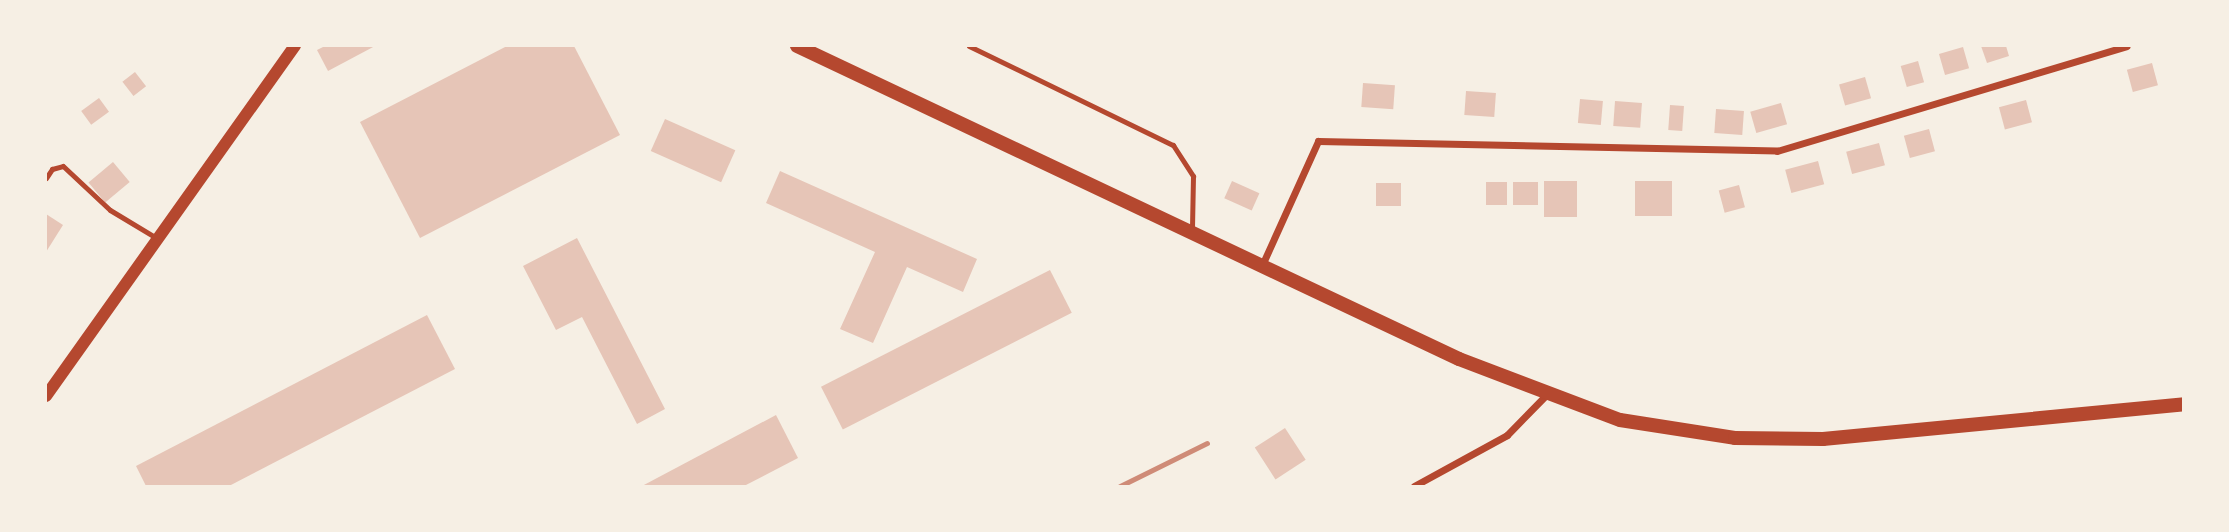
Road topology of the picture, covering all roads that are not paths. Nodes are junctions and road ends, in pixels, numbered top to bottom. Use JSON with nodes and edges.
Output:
{"nodes":[{"id":1,"x":295,"y":46,"type":"edge"},
{"id":2,"x":797,"y":46,"type":"edge"},
{"id":3,"x":969,"y":46,"type":"edge"},
{"id":4,"x":2127,"y":46,"type":"edge"},
{"id":5,"x":46,"y":178,"type":"edge"},
{"id":6,"x":1192,"y":230,"type":"junction"},
{"id":7,"x":158,"y":239,"type":"junction"},
{"id":8,"x":1263,"y":263,"type":"junction"},
{"id":9,"x":1547,"y":394,"type":"junction"},
{"id":10,"x":46,"y":396,"type":"edge"},
{"id":11,"x":2183,"y":404,"type":"edge"},
{"id":12,"x":1414,"y":486,"type":"edge"}],
"edges":[{"from":1,"to":7,"type":"street"},
{"from":2,"to":6,"type":"main road"},
{"from":3,"to":6,"type":"lane"},
{"from":4,"to":8,"type":"street"},
{"from":5,"to":7,"type":"lane"},
{"from":6,"to":8,"type":"main road"},
{"from":7,"to":10,"type":"street"},
{"from":8,"to":9,"type":"main road"},
{"from":9,"to":11,"type":"main road"},
{"from":9,"to":12,"type":"street"}]}
